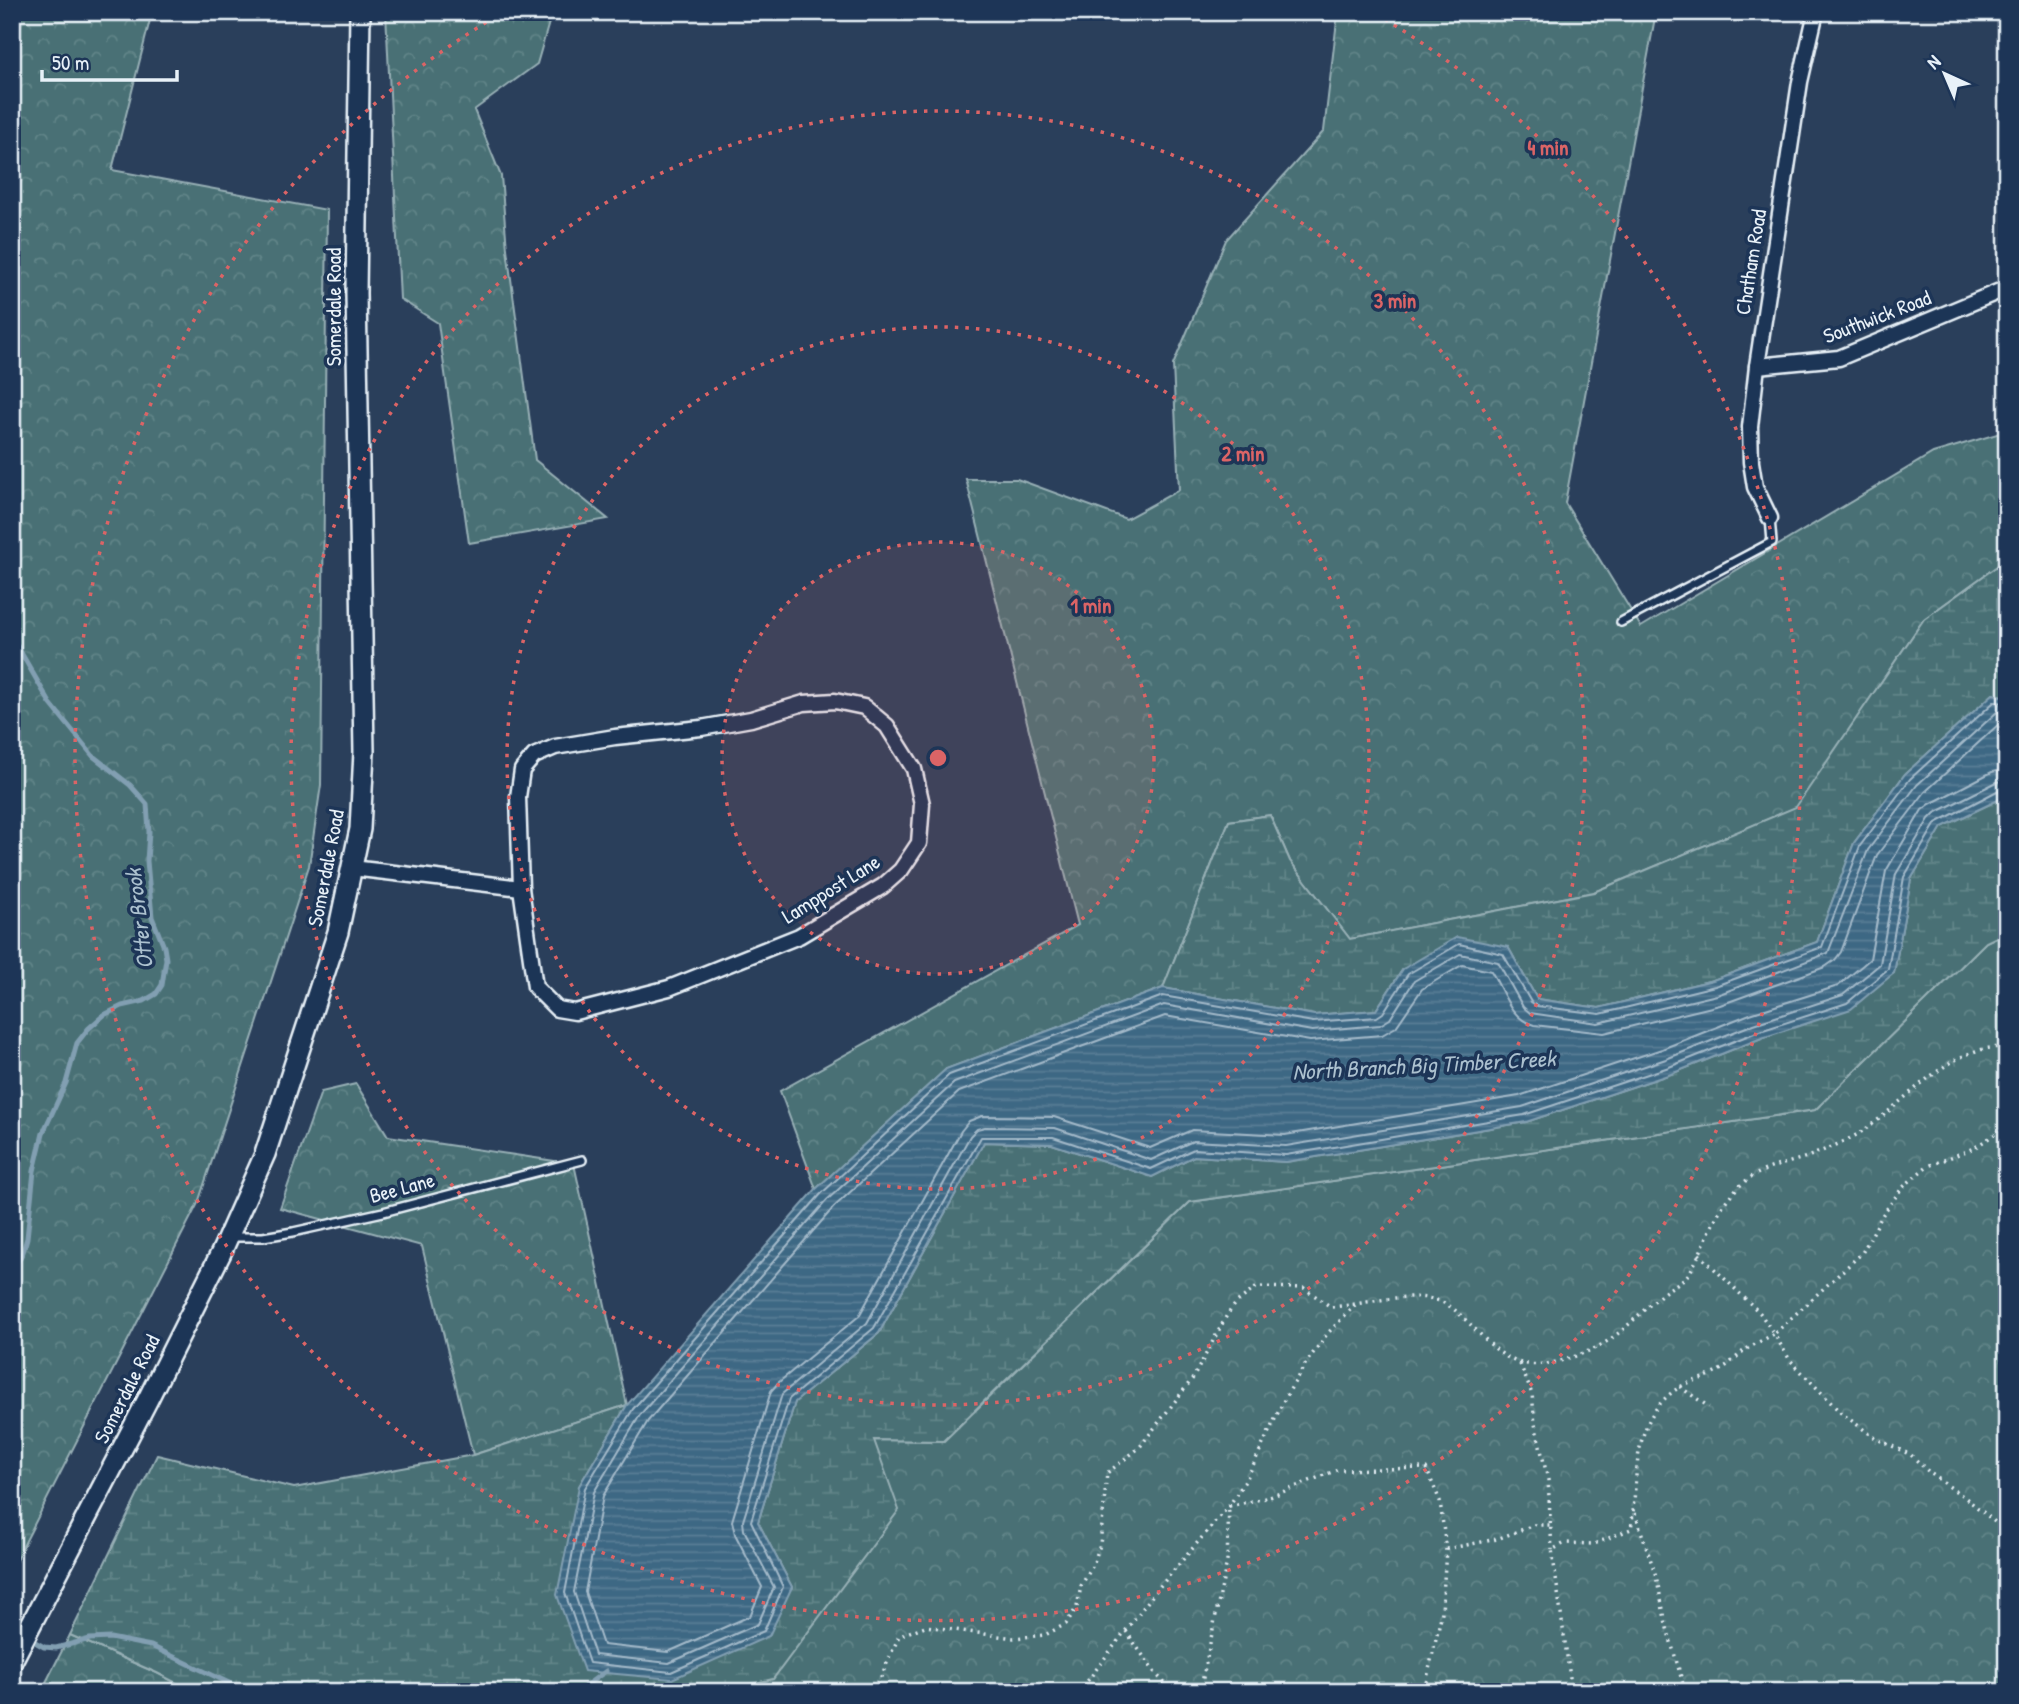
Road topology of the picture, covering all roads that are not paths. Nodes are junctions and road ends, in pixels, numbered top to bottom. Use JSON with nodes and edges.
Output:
{"nodes":[{"id":1,"x":360,"y":12,"type":"edge"},
{"id":2,"x":1816,"y":12,"type":"edge"},
{"id":3,"x":2007,"y":288,"type":"edge"},
{"id":4,"x":1757,"y":366,"type":"junction"},
{"id":5,"x":1770,"y":518,"type":"joint"},
{"id":6,"x":1621,"y":622,"type":"dead end"},
{"id":7,"x":352,"y":868,"type":"junction"},
{"id":8,"x":521,"y":888,"type":"junction"},
{"id":9,"x":582,"y":1160,"type":"dead end"},
{"id":10,"x":229,"y":1237,"type":"junction"},
{"id":11,"x":12,"y":1661,"type":"edge"}],
"edges":[{"from":1,"to":7,"type":"main road","name":"Somerdale Road"},
{"from":2,"to":4,"type":"street","name":"Chatham Road"},
{"from":3,"to":4,"type":"street","name":"Southwick Road"},
{"from":4,"to":5,"type":"street","name":"Chatham Road"},
{"from":5,"to":6,"type":"lane"},
{"from":7,"to":8,"type":"street"},
{"from":7,"to":10,"type":"main road","name":"Somerdale Road"},
{"from":8,"to":8,"type":"street","name":"Lamppost Lane"},
{"from":9,"to":10,"type":"lane","name":"Bee Lane"},
{"from":10,"to":11,"type":"main road","name":"Somerdale Road"}]}
